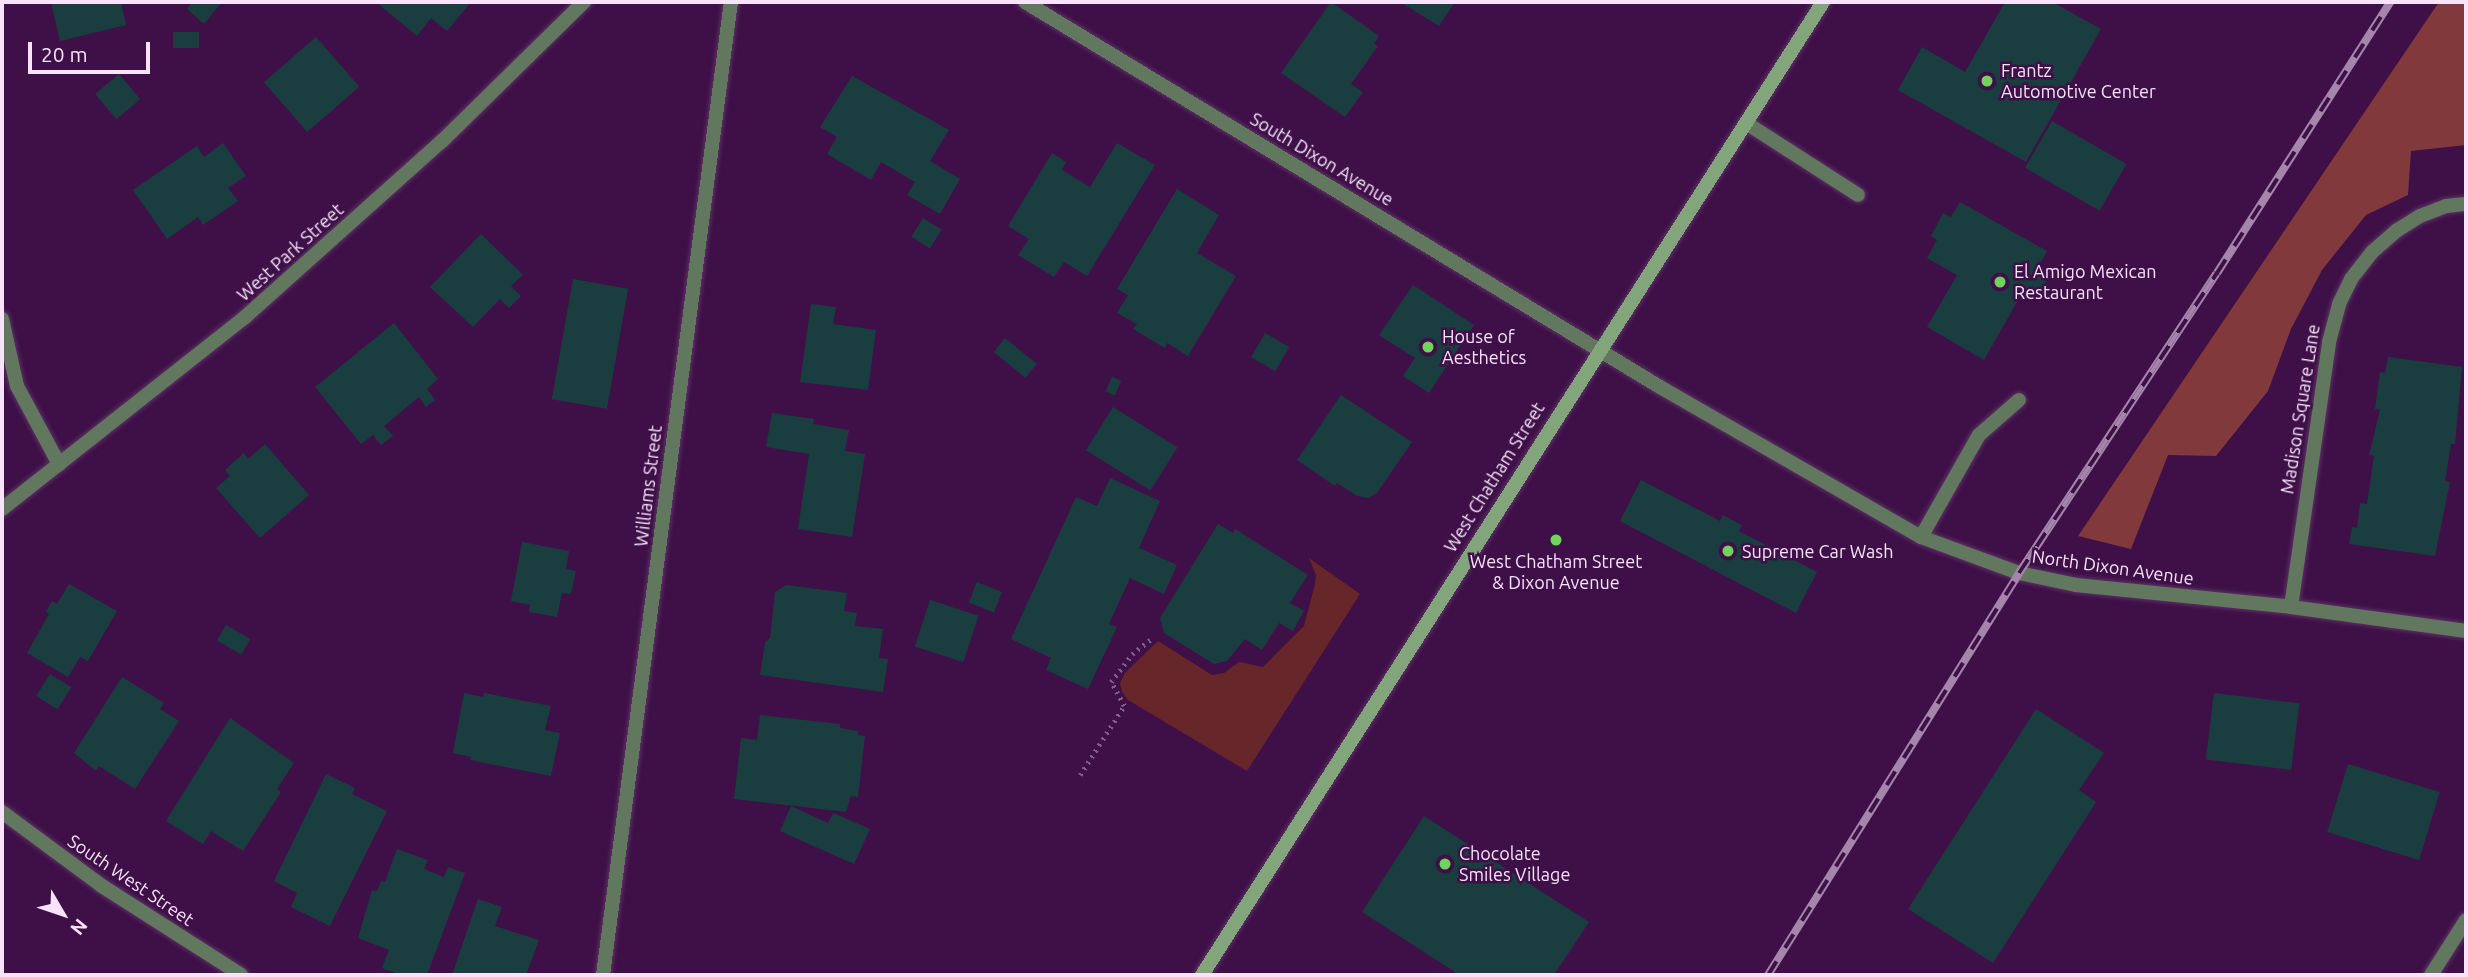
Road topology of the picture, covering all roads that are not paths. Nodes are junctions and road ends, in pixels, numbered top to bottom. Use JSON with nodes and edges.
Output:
{"nodes":[{"id":1,"x":584,"y":2,"type":"edge"},
{"id":2,"x":731,"y":2,"type":"edge"},
{"id":3,"x":1025,"y":2,"type":"edge"},
{"id":4,"x":1823,"y":2,"type":"edge"},
{"id":5,"x":1746,"y":123,"type":"junction"},
{"id":6,"x":1858,"y":195,"type":"dead end"},
{"id":7,"x":2466,"y":204,"type":"edge"},
{"id":8,"x":2,"y":319,"type":"edge"},
{"id":9,"x":1598,"y":350,"type":"junction"},
{"id":10,"x":2019,"y":400,"type":"dead end"},
{"id":11,"x":59,"y":464,"type":"junction"},
{"id":12,"x":2,"y":509,"type":"edge"},
{"id":13,"x":1921,"y":537,"type":"junction"},
{"id":14,"x":2291,"y":607,"type":"junction"},
{"id":15,"x":2466,"y":631,"type":"edge"},
{"id":16,"x":2,"y":812,"type":"edge"},
{"id":17,"x":2466,"y":920,"type":"edge"},
{"id":18,"x":242,"y":975,"type":"edge"},
{"id":19,"x":603,"y":975,"type":"edge"},
{"id":20,"x":1202,"y":975,"type":"edge"},
{"id":21,"x":2431,"y":975,"type":"edge"}],
"edges":[{"from":1,"to":11,"type":"street","name":"West Park Street"},
{"from":2,"to":19,"type":"street","name":"Williams Street"},
{"from":3,"to":9,"type":"street","name":"South Dixon Avenue"},
{"from":4,"to":5,"type":"main road","name":"West Chatham Street"},
{"from":5,"to":6,"type":"street"},
{"from":5,"to":9,"type":"main road","name":"West Chatham Street"},
{"from":7,"to":14,"type":"street","name":"Madison Square Lane"},
{"from":8,"to":11,"type":"street"},
{"from":9,"to":13,"type":"street","name":"North Dixon Avenue"},
{"from":9,"to":20,"type":"main road","name":"West Chatham Street"},
{"from":10,"to":13,"type":"street"},
{"from":11,"to":12,"type":"street","name":"West Park Street"},
{"from":13,"to":14,"type":"street","name":"North Dixon Avenue"},
{"from":14,"to":15,"type":"street","name":"North Dixon Avenue"},
{"from":16,"to":18,"type":"street","name":"South West Street"},
{"from":17,"to":21,"type":"street"}]}
